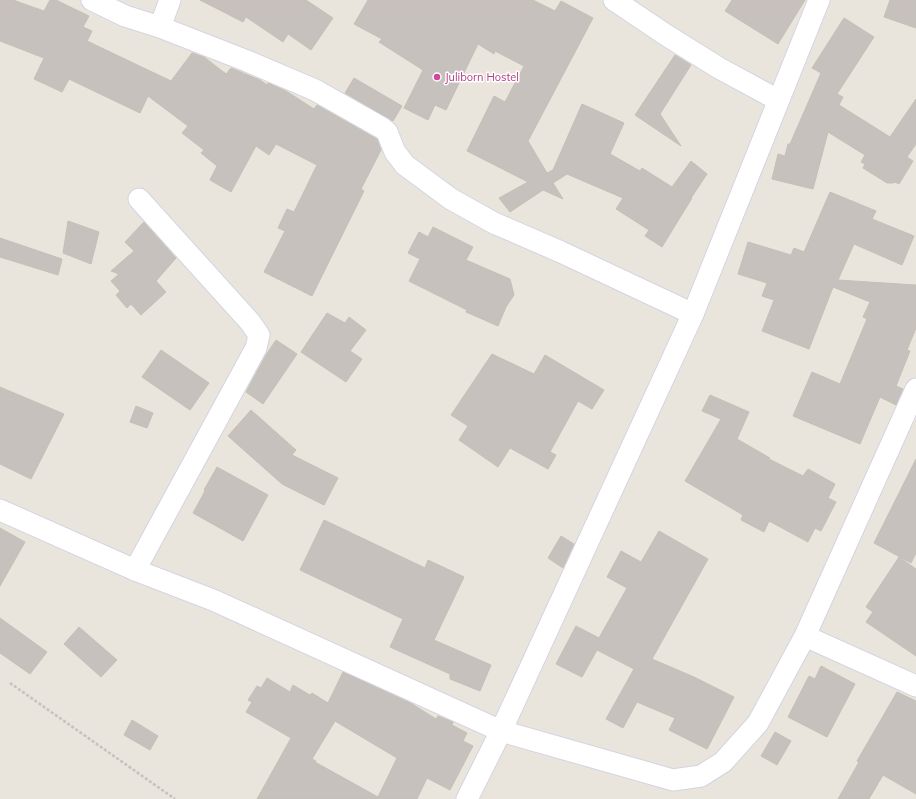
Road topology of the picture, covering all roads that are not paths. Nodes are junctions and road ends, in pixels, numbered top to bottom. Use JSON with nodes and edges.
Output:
{"nodes":[{"id":1,"x":92,"y":0,"type":"edge"},
{"id":2,"x":170,"y":0,"type":"edge"},
{"id":3,"x":614,"y":0,"type":"edge"},
{"id":4,"x":819,"y":0,"type":"edge"},
{"id":5,"x":160,"y":27,"type":"junction"},
{"id":6,"x":778,"y":100,"type":"junction"},
{"id":7,"x":139,"y":199,"type":"dead end"},
{"id":8,"x":693,"y":314,"type":"junction"},
{"id":9,"x":916,"y":389,"type":"edge"},
{"id":10,"x":0,"y":510,"type":"edge"},
{"id":11,"x":135,"y":570,"type":"junction"},
{"id":12,"x":805,"y":636,"type":"junction"},
{"id":13,"x":916,"y":686,"type":"edge"},
{"id":14,"x":501,"y":731,"type":"junction"},
{"id":15,"x":467,"y":799,"type":"edge"}],
"edges":[{"from":1,"to":5,"type":"street"},
{"from":2,"to":5,"type":"street"},
{"from":3,"to":6,"type":"street"},
{"from":4,"to":6,"type":"street"},
{"from":5,"to":8,"type":"street"},
{"from":6,"to":8,"type":"street"},
{"from":7,"to":11,"type":"street"},
{"from":8,"to":14,"type":"street"},
{"from":9,"to":12,"type":"street"},
{"from":10,"to":11,"type":"street"},
{"from":11,"to":14,"type":"street"},
{"from":12,"to":13,"type":"street"},
{"from":12,"to":14,"type":"street"},
{"from":14,"to":15,"type":"street"}]}
